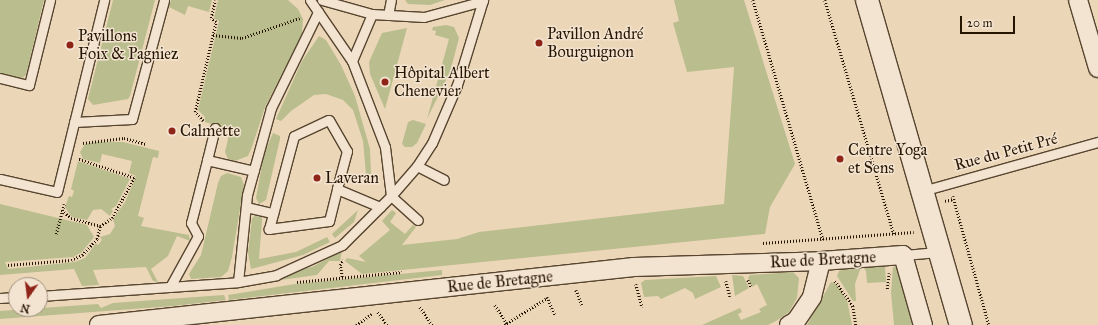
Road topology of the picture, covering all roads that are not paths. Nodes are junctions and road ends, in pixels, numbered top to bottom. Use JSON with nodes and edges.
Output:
{"nodes":[{"id":1,"x":50,"y":0,"type":"edge"},
{"id":2,"x":104,"y":0,"type":"edge"},
{"id":3,"x":164,"y":0,"type":"edge"},
{"id":4,"x":310,"y":0,"type":"edge"},
{"id":5,"x":391,"y":0,"type":"edge"},
{"id":6,"x":483,"y":0,"type":"edge"},
{"id":7,"x":867,"y":0,"type":"edge"},
{"id":8,"x":1078,"y":0,"type":"edge"},
{"id":9,"x":328,"y":1,"type":"edge"},
{"id":10,"x":318,"y":12,"type":"junction"},
{"id":11,"x":372,"y":14,"type":"junction"},
{"id":12,"x":388,"y":15,"type":"junction"},
{"id":13,"x":352,"y":61,"type":"junction"},
{"id":14,"x":1098,"y":68,"type":"edge"},
{"id":15,"x":0,"y":78,"type":"edge"},
{"id":16,"x":74,"y":122,"type":"junction"},
{"id":17,"x":215,"y":128,"type":"road end"},
{"id":18,"x":1098,"y":142,"type":"edge"},
{"id":19,"x":207,"y":160,"type":"junction"},
{"id":20,"x":417,"y":166,"type":"junction"},
{"id":21,"x":254,"y":171,"type":"junction"},
{"id":22,"x":0,"y":179,"type":"edge"},
{"id":23,"x":444,"y":180,"type":"dead end"},
{"id":24,"x":337,"y":188,"type":"junction"},
{"id":25,"x":922,"y":190,"type":"junction"},
{"id":26,"x":391,"y":196,"type":"junction"},
{"id":27,"x":246,"y":207,"type":"junction"},
{"id":28,"x":380,"y":207,"type":"junction"},
{"id":29,"x":273,"y":213,"type":"junction"},
{"id":30,"x":418,"y":220,"type":"dead end"},
{"id":31,"x":939,"y":252,"type":"junction"},
{"id":32,"x":903,"y":255,"type":"junction"},
{"id":33,"x":821,"y":261,"type":"junction"},
{"id":34,"x":238,"y":282,"type":"junction"},
{"id":35,"x":170,"y":287,"type":"junction"},
{"id":36,"x":48,"y":295,"type":"edge"},
{"id":37,"x":99,"y":325,"type":"edge"},
{"id":38,"x":789,"y":325,"type":"edge"},
{"id":39,"x":922,"y":325,"type":"edge"},
{"id":40,"x":961,"y":325,"type":"edge"}],
"edges":[{"from":1,"to":15,"type":"lane"},
{"from":2,"to":16,"type":"lane"},
{"from":3,"to":16,"type":"lane"},
{"from":4,"to":10,"type":"lane"},
{"from":5,"to":12,"type":"lane"},
{"from":6,"to":12,"type":"lane"},
{"from":6,"to":20,"type":"lane"},
{"from":7,"to":25,"type":"street"},
{"from":8,"to":14,"type":"street"},
{"from":9,"to":11,"type":"lane"},
{"from":10,"to":13,"type":"lane"},
{"from":10,"to":21,"type":"lane"},
{"from":11,"to":12,"type":"lane"},
{"from":11,"to":13,"type":"lane"},
{"from":13,"to":26,"type":"lane"},
{"from":16,"to":22,"type":"lane"},
{"from":17,"to":19,"type":"lane"},
{"from":18,"to":25,"type":"lane","name":"Rue du Petit Pré"},
{"from":19,"to":21,"type":"lane"},
{"from":19,"to":35,"type":"lane"},
{"from":20,"to":23,"type":"lane"},
{"from":20,"to":26,"type":"lane"},
{"from":21,"to":27,"type":"lane"},
{"from":24,"to":28,"type":"lane"},
{"from":24,"to":29,"type":"lane"},
{"from":24,"to":29,"type":"lane"},
{"from":25,"to":31,"type":"street"},
{"from":26,"to":28,"type":"lane"},
{"from":26,"to":30,"type":"lane"},
{"from":27,"to":29,"type":"lane"},
{"from":27,"to":34,"type":"lane"},
{"from":28,"to":34,"type":"lane"},
{"from":31,"to":32,"type":"lane"},
{"from":31,"to":40,"type":"street"},
{"from":32,"to":33,"type":"street","name":"Rue de Bretagne"},
{"from":32,"to":39,"type":"street"},
{"from":33,"to":37,"type":"street","name":"Rue de Bretagne"},
{"from":33,"to":38,"type":"street"},
{"from":34,"to":35,"type":"lane"},
{"from":35,"to":36,"type":"lane"}]}
